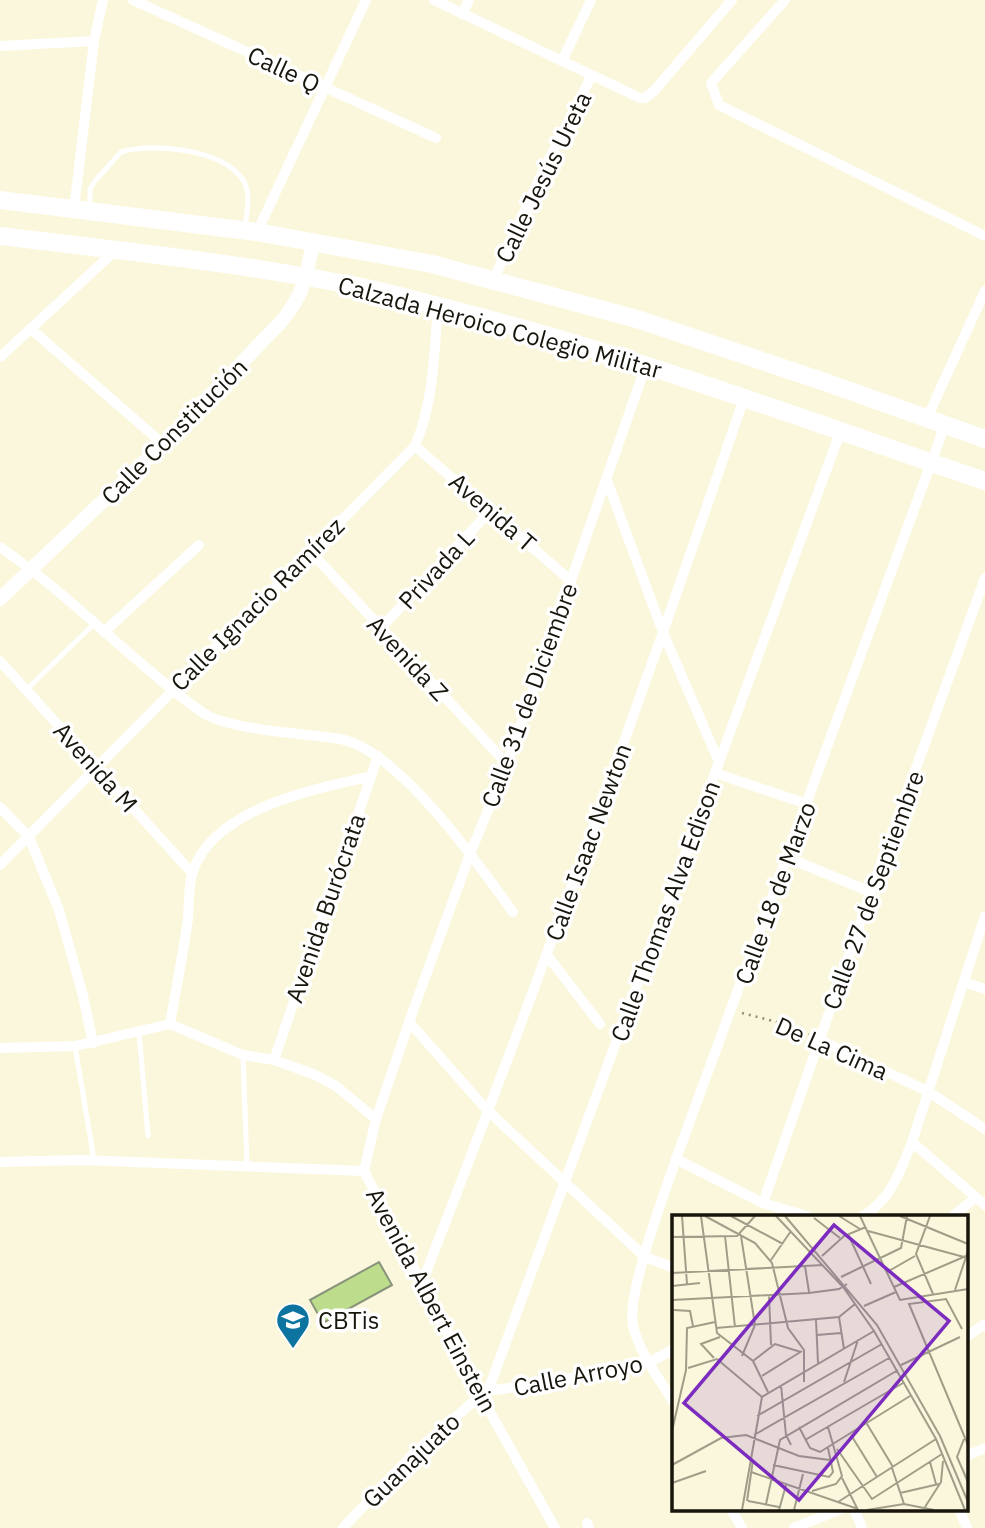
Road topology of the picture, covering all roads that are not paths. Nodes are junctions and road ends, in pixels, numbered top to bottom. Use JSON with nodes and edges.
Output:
{"nodes":[{"id":1,"x":103,"y":0,"type":"edge"},
{"id":2,"x":133,"y":0,"type":"edge"},
{"id":3,"x":366,"y":0,"type":"edge"},
{"id":4,"x":434,"y":0,"type":"edge"},
{"id":5,"x":469,"y":0,"type":"edge"},
{"id":6,"x":591,"y":0,"type":"edge"},
{"id":7,"x":732,"y":0,"type":"edge"},
{"id":8,"x":785,"y":0,"type":"edge"},
{"id":9,"x":463,"y":14,"type":"junction"},
{"id":10,"x":94,"y":41,"type":"junction"},
{"id":11,"x":0,"y":46,"type":"edge"},
{"id":12,"x":562,"y":61,"type":"junction"},
{"id":13,"x":592,"y":75,"type":"junction"},
{"id":14,"x":325,"y":87,"type":"junction"},
{"id":15,"x":436,"y":138,"type":"dead end"},
{"id":16,"x":0,"y":200,"type":"edge"},
{"id":17,"x":82,"y":210,"type":"junction"},
{"id":18,"x":251,"y":232,"type":"junction"},
{"id":19,"x":0,"y":236,"type":"edge"},
{"id":20,"x":985,"y":236,"type":"edge"},
{"id":21,"x":313,"y":243,"type":"junction"},
{"id":22,"x":116,"y":250,"type":"junction"},
{"id":23,"x":306,"y":277,"type":"junction"},
{"id":24,"x":494,"y":279,"type":"junction"},
{"id":25,"x":985,"y":291,"type":"edge"},
{"id":26,"x":438,"y":306,"type":"junction"},
{"id":27,"x":31,"y":329,"type":"junction"},
{"id":28,"x":0,"y":357,"type":"edge"},
{"id":29,"x":646,"y":365,"type":"junction"},
{"id":30,"x":744,"y":398,"type":"junction"},
{"id":31,"x":927,"y":418,"type":"junction"},
{"id":32,"x":945,"y":425,"type":"junction"},
{"id":33,"x":841,"y":430,"type":"junction"},
{"id":34,"x":985,"y":439,"type":"edge"},
{"id":35,"x":163,"y":444,"type":"junction"},
{"id":36,"x":415,"y":446,"type":"junction"},
{"id":37,"x":932,"y":463,"type":"junction"},
{"id":38,"x":606,"y":478,"type":"junction"},
{"id":39,"x":985,"y":481,"type":"edge"},
{"id":40,"x":491,"y":510,"type":"junction"},
{"id":41,"x":199,"y":545,"type":"dead end"},
{"id":42,"x":0,"y":547,"type":"edge"},
{"id":43,"x":310,"y":551,"type":"junction"},
{"id":44,"x":32,"y":569,"type":"junction"},
{"id":45,"x":985,"y":578,"type":"edge"},
{"id":46,"x":571,"y":581,"type":"junction"},
{"id":47,"x":0,"y":599,"type":"edge"},
{"id":48,"x":94,"y":624,"type":"junction"},
{"id":49,"x":380,"y":629,"type":"junction"},
{"id":50,"x":104,"y":632,"type":"junction"},
{"id":51,"x":664,"y":635,"type":"junction"},
{"id":52,"x":0,"y":661,"type":"edge"},
{"id":53,"x":172,"y":689,"type":"junction"},
{"id":54,"x":26,"y":690,"type":"junction"},
{"id":55,"x":378,"y":756,"type":"junction"},
{"id":56,"x":507,"y":764,"type":"junction"},
{"id":57,"x":717,"y":767,"type":"junction"},
{"id":58,"x":96,"y":768,"type":"junction"},
{"id":59,"x":369,"y":777,"type":"junction"},
{"id":60,"x":807,"y":804,"type":"junction"},
{"id":61,"x":0,"y":807,"type":"edge"},
{"id":62,"x":29,"y":837,"type":"junction"},
{"id":63,"x":470,"y":853,"type":"junction"},
{"id":64,"x":788,"y":858,"type":"junction"},
{"id":65,"x":0,"y":865,"type":"edge"},
{"id":66,"x":192,"y":873,"type":"junction"},
{"id":67,"x":871,"y":892,"type":"junction"},
{"id":68,"x":513,"y":912,"type":"dead end"},
{"id":69,"x":985,"y":916,"type":"edge"},
{"id":70,"x":547,"y":955,"type":"junction"},
{"id":71,"x":964,"y":982,"type":"junction"},
{"id":72,"x":985,"y":989,"type":"edge"},
{"id":73,"x":410,"y":1023,"type":"junction"},
{"id":74,"x":170,"y":1024,"type":"junction"},
{"id":75,"x":600,"y":1024,"type":"dead end"},
{"id":76,"x":139,"y":1032,"type":"junction"},
{"id":77,"x":820,"y":1040,"type":"junction"},
{"id":78,"x":93,"y":1042,"type":"junction"},
{"id":79,"x":75,"y":1046,"type":"junction"},
{"id":80,"x":0,"y":1048,"type":"edge"},
{"id":81,"x":243,"y":1055,"type":"junction"},
{"id":82,"x":274,"y":1060,"type":"junction"},
{"id":83,"x":929,"y":1092,"type":"junction"},
{"id":84,"x":487,"y":1110,"type":"junction"},
{"id":85,"x":964,"y":1114,"type":"junction"},
{"id":86,"x":985,"y":1116,"type":"edge"},
{"id":87,"x":376,"y":1119,"type":"junction"},
{"id":88,"x":985,"y":1129,"type":"edge"},
{"id":89,"x":148,"y":1136,"type":"dead end"},
{"id":90,"x":912,"y":1142,"type":"junction"},
{"id":91,"x":676,"y":1159,"type":"junction"},
{"id":92,"x":94,"y":1160,"type":"junction"},
{"id":93,"x":0,"y":1162,"type":"edge"},
{"id":94,"x":247,"y":1164,"type":"junction"},
{"id":95,"x":365,"y":1171,"type":"junction"},
{"id":96,"x":566,"y":1183,"type":"junction"},
{"id":97,"x":980,"y":1201,"type":"edge"},
{"id":98,"x":763,"y":1203,"type":"junction"},
{"id":99,"x":804,"y":1215,"type":"edge"},
{"id":100,"x":866,"y":1215,"type":"edge"},
{"id":101,"x":955,"y":1215,"type":"edge"},
{"id":102,"x":645,"y":1257,"type":"junction"},
{"id":103,"x":672,"y":1267,"type":"edge"},
{"id":104,"x":422,"y":1283,"type":"junction"},
{"id":105,"x":985,"y":1324,"type":"edge"},
{"id":106,"x":968,"y":1336,"type":"edge"},
{"id":107,"x":672,"y":1350,"type":"edge"},
{"id":108,"x":650,"y":1362,"type":"junction"},
{"id":109,"x":485,"y":1393,"type":"junction"},
{"id":110,"x":672,"y":1400,"type":"edge"},
{"id":111,"x":985,"y":1448,"type":"edge"},
{"id":112,"x":968,"y":1455,"type":"edge"},
{"id":113,"x":733,"y":1510,"type":"edge"},
{"id":114,"x":839,"y":1510,"type":"edge"},
{"id":115,"x":854,"y":1510,"type":"edge"},
{"id":116,"x":959,"y":1510,"type":"edge"},
{"id":117,"x":343,"y":1528,"type":"edge"},
{"id":118,"x":555,"y":1528,"type":"edge"},
{"id":119,"x":742,"y":1528,"type":"edge"},
{"id":120,"x":794,"y":1528,"type":"edge"},
{"id":121,"x":862,"y":1528,"type":"edge"},
{"id":122,"x":967,"y":1528,"type":"edge"}],
"edges":[{"from":1,"to":10,"type":"street"},
{"from":2,"to":14,"type":"street","name":"Calle Q"},
{"from":3,"to":14,"type":"street"},
{"from":4,"to":9,"type":"street"},
{"from":5,"to":9,"type":"street"},
{"from":6,"to":12,"type":"street"},
{"from":7,"to":13,"type":"street"},
{"from":8,"to":20,"type":"street"},
{"from":9,"to":12,"type":"street"},
{"from":10,"to":11,"type":"street"},
{"from":10,"to":17,"type":"street"},
{"from":12,"to":13,"type":"street"},
{"from":13,"to":24,"type":"street","name":"Calle Jesús Ureta"},
{"from":14,"to":15,"type":"street","name":"Calle Q"},
{"from":14,"to":18,"type":"street"},
{"from":16,"to":17,"type":"main road","name":"Calzada Heroico Colegio Militar"},
{"from":17,"to":18,"type":"main road","name":"Calzada Heroico Colegio Militar"},
{"from":17,"to":18,"type":"lane"},
{"from":18,"to":21,"type":"main road","name":"Calzada Heroico Colegio Militar"},
{"from":19,"to":22,"type":"main road","name":"Calzada Heroico Colegio Militar"},
{"from":21,"to":23,"type":"street","name":"Calle Constitución"},
{"from":21,"to":24,"type":"main road","name":"Calzada Heroico Colegio Militar"},
{"from":22,"to":23,"type":"main road","name":"Calzada Heroico Colegio Militar"},
{"from":22,"to":27,"type":"street"},
{"from":23,"to":26,"type":"main road","name":"Calzada Heroico Colegio Militar"},
{"from":23,"to":35,"type":"street","name":"Calle Constitución"},
{"from":24,"to":31,"type":"main road","name":"Calzada Heroico Colegio Militar"},
{"from":25,"to":31,"type":"street"},
{"from":26,"to":29,"type":"main road","name":"Calzada Heroico Colegio Militar"},
{"from":26,"to":36,"type":"street","name":"Calle Ignacio Ramírez"},
{"from":27,"to":28,"type":"street"},
{"from":27,"to":35,"type":"street"},
{"from":29,"to":30,"type":"main road","name":"Calzada Heroico Colegio Militar"},
{"from":29,"to":38,"type":"street","name":"Calle 31 de Diciembre"},
{"from":30,"to":33,"type":"main road","name":"Calzada Heroico Colegio Militar"},
{"from":30,"to":51,"type":"street","name":"Calle Isaac Newton"},
{"from":31,"to":32,"type":"main road","name":"Calzada Heroico Colegio Militar"},
{"from":32,"to":34,"type":"main road","name":"Calzada Heroico Colegio Militar"},
{"from":32,"to":37,"type":"street","name":"Calle 18 de Marzo"},
{"from":33,"to":37,"type":"main road","name":"Calzada Heroico Colegio Militar"},
{"from":33,"to":57,"type":"street","name":"Calle Thomas Alva Edison"},
{"from":35,"to":44,"type":"street","name":"Calle Constitución"},
{"from":36,"to":40,"type":"street","name":"Avenida T"},
{"from":36,"to":43,"type":"street","name":"Calle Ignacio Ramírez"},
{"from":37,"to":39,"type":"main road","name":"Calzada Heroico Colegio Militar"},
{"from":37,"to":60,"type":"street","name":"Calle 18 de Marzo"},
{"from":38,"to":46,"type":"street","name":"Calle 31 de Diciembre"},
{"from":38,"to":51,"type":"street"},
{"from":40,"to":46,"type":"street","name":"Avenida T"},
{"from":40,"to":49,"type":"street","name":"Privada L"},
{"from":41,"to":50,"type":"street"},
{"from":42,"to":44,"type":"street"},
{"from":43,"to":49,"type":"street","name":"Avenida Z"},
{"from":43,"to":53,"type":"street","name":"Calle Ignacio Ramírez"},
{"from":44,"to":47,"type":"street","name":"Calle Constitución"},
{"from":44,"to":48,"type":"street"},
{"from":45,"to":67,"type":"street","name":"Calle 27 de Septiembre"},
{"from":46,"to":56,"type":"street","name":"Calle 31 de Diciembre"},
{"from":48,"to":50,"type":"street"},
{"from":48,"to":54,"type":"lane"},
{"from":49,"to":56,"type":"street","name":"Avenida Z"},
{"from":50,"to":53,"type":"street"},
{"from":51,"to":57,"type":"street"},
{"from":51,"to":70,"type":"street","name":"Calle Isaac Newton"},
{"from":52,"to":54,"type":"street","name":"Avenida M"},
{"from":53,"to":55,"type":"street"},
{"from":53,"to":58,"type":"street","name":"Calle Ignacio Ramírez"},
{"from":54,"to":58,"type":"street","name":"Avenida M"},
{"from":55,"to":59,"type":"street","name":"Avenida Burócrata"},
{"from":55,"to":63,"type":"street"},
{"from":56,"to":63,"type":"street","name":"Calle 31 de Diciembre"},
{"from":57,"to":60,"type":"street"},
{"from":57,"to":96,"type":"street","name":"Calle Thomas Alva Edison"},
{"from":58,"to":62,"type":"street","name":"Calle Ignacio Ramírez"},
{"from":58,"to":66,"type":"street","name":"Avenida M"},
{"from":59,"to":66,"type":"street"},
{"from":59,"to":82,"type":"street","name":"Avenida Burócrata"},
{"from":60,"to":64,"type":"street","name":"Calle 18 de Marzo"},
{"from":61,"to":62,"type":"street"},
{"from":62,"to":65,"type":"street","name":"Calle Ignacio Ramírez"},
{"from":62,"to":78,"type":"street"},
{"from":63,"to":68,"type":"street"},
{"from":63,"to":73,"type":"street","name":"Calle 31 de Diciembre"},
{"from":64,"to":67,"type":"street"},
{"from":64,"to":91,"type":"street","name":"Calle 18 de Marzo"},
{"from":66,"to":74,"type":"street"},
{"from":67,"to":77,"type":"street","name":"Calle 27 de Septiembre"},
{"from":69,"to":71,"type":"street"},
{"from":70,"to":75,"type":"street"},
{"from":70,"to":84,"type":"street","name":"Calle Isaac Newton"},
{"from":71,"to":72,"type":"street"},
{"from":71,"to":83,"type":"street"},
{"from":73,"to":84,"type":"street"},
{"from":73,"to":87,"type":"street","name":"Avenida Albert Einstein"},
{"from":74,"to":76,"type":"street"},
{"from":74,"to":81,"type":"street"},
{"from":76,"to":78,"type":"street"},
{"from":76,"to":89,"type":"lane"},
{"from":77,"to":83,"type":"street","name":"De La Cima"},
{"from":77,"to":98,"type":"street","name":"Calle 27 de Septiembre"},
{"from":78,"to":79,"type":"street"},
{"from":79,"to":80,"type":"street"},
{"from":79,"to":92,"type":"lane"},
{"from":81,"to":82,"type":"street"},
{"from":81,"to":94,"type":"lane"},
{"from":82,"to":87,"type":"street"},
{"from":83,"to":85,"type":"street","name":"De La Cima"},
{"from":83,"to":90,"type":"street"},
{"from":84,"to":96,"type":"street"},
{"from":84,"to":104,"type":"street","name":"Calle Isaac Newton"},
{"from":85,"to":86,"type":"street"},
{"from":85,"to":88,"type":"street","name":"De La Cima"},
{"from":87,"to":95,"type":"street","name":"Avenida Albert Einstein"},
{"from":90,"to":97,"type":"street"},
{"from":90,"to":100,"type":"street"},
{"from":91,"to":98,"type":"street"},
{"from":91,"to":102,"type":"street","name":"Calle 18 de Marzo"},
{"from":92,"to":93,"type":"street"},
{"from":92,"to":94,"type":"street"},
{"from":94,"to":95,"type":"street"},
{"from":95,"to":104,"type":"street","name":"Avenida Albert Einstein"},
{"from":96,"to":102,"type":"street"},
{"from":96,"to":109,"type":"street","name":"Calle Thomas Alva Edison"},
{"from":97,"to":101,"type":"street"},
{"from":98,"to":99,"type":"street"},
{"from":102,"to":103,"type":"street"},
{"from":102,"to":108,"type":"street","name":"Calle 18 de Marzo"},
{"from":104,"to":109,"type":"street","name":"Avenida Albert Einstein"},
{"from":105,"to":106,"type":"street"},
{"from":107,"to":108,"type":"street","name":"Calle Arroyo"},
{"from":108,"to":109,"type":"street","name":"Calle Arroyo"},
{"from":108,"to":110,"type":"street","name":"Calle 18 de Marzo"},
{"from":109,"to":117,"type":"street","name":"Guanajuato"},
{"from":109,"to":118,"type":"street","name":"Avenida Albert Einstein"},
{"from":111,"to":112,"type":"street"},
{"from":113,"to":119,"type":"street"},
{"from":114,"to":120,"type":"street"},
{"from":115,"to":121,"type":"street"},
{"from":116,"to":122,"type":"street"}]}
